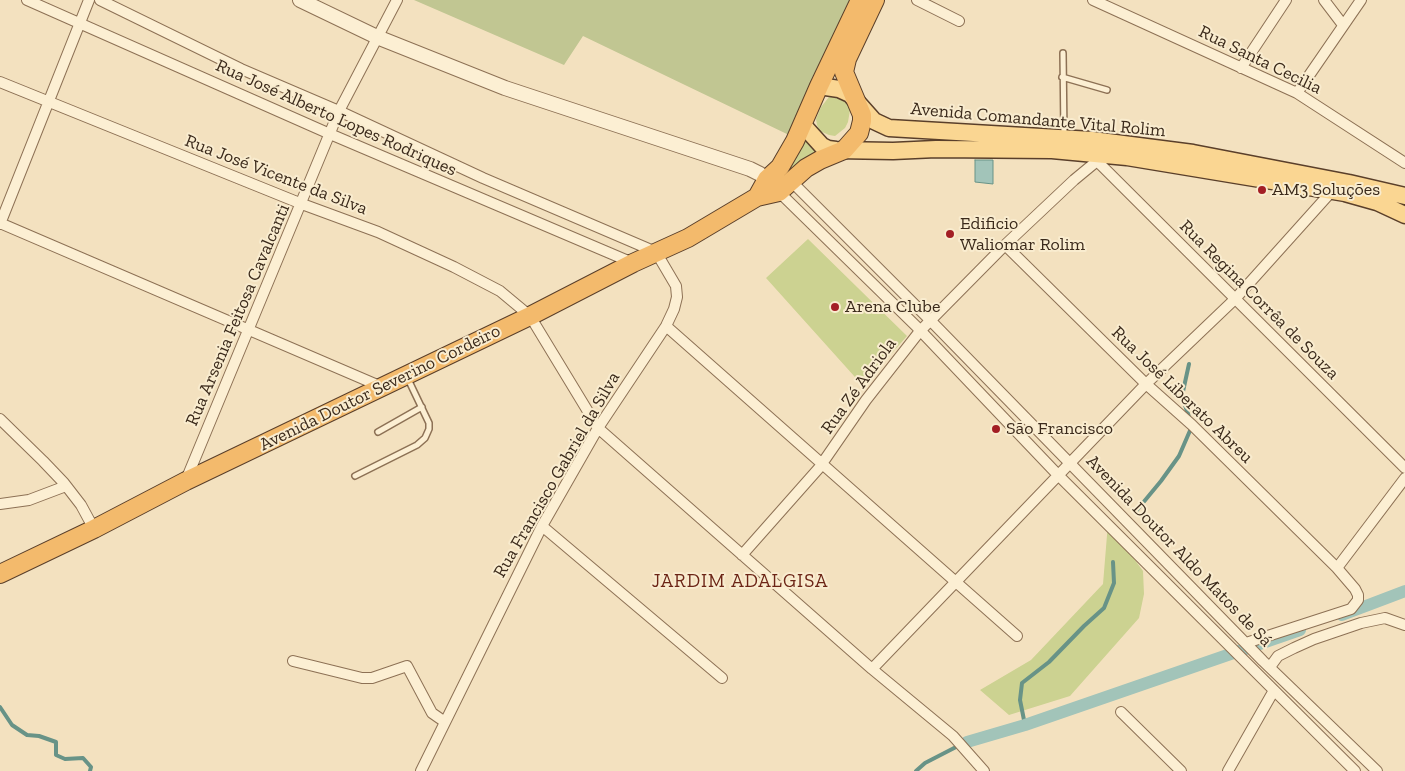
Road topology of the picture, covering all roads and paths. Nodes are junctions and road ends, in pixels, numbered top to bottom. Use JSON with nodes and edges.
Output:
{"nodes":[{"id":1,"x":27,"y":0,"type":"edge"},
{"id":2,"x":89,"y":0,"type":"edge"},
{"id":3,"x":100,"y":0,"type":"edge"},
{"id":4,"x":300,"y":0,"type":"edge"},
{"id":5,"x":397,"y":0,"type":"edge"},
{"id":6,"x":860,"y":0,"type":"edge"},
{"id":7,"x":875,"y":0,"type":"edge"},
{"id":8,"x":916,"y":0,"type":"edge"},
{"id":9,"x":1092,"y":0,"type":"edge"},
{"id":10,"x":1286,"y":0,"type":"edge"},
{"id":11,"x":1324,"y":0,"type":"edge"},
{"id":12,"x":1361,"y":0,"type":"edge"},
{"id":13,"x":959,"y":21,"type":"dead end"},
{"id":14,"x":81,"y":23,"type":"junction"},
{"id":15,"x":1343,"y":25,"type":"junction"},
{"id":16,"x":377,"y":37,"type":"junction"},
{"id":17,"x":1063,"y":53,"type":"dead end"},
{"id":18,"x":1241,"y":68,"type":"junction"},
{"id":19,"x":1062,"y":77,"type":"junction"},
{"id":20,"x":0,"y":82,"type":"edge"},
{"id":21,"x":819,"y":86,"type":"junction"},
{"id":22,"x":1107,"y":90,"type":"dead end"},
{"id":23,"x":1297,"y":93,"type":"junction"},
{"id":24,"x":855,"y":99,"type":"junction"},
{"id":25,"x":49,"y":103,"type":"junction"},
{"id":26,"x":339,"y":111,"type":"junction"},
{"id":27,"x":803,"y":125,"type":"junction"},
{"id":28,"x":330,"y":134,"type":"junction"},
{"id":29,"x":1064,"y":138,"type":"junction"},
{"id":30,"x":844,"y":150,"type":"junction"},
{"id":31,"x":1094,"y":157,"type":"junction"},
{"id":32,"x":1405,"y":163,"type":"edge"},
{"id":33,"x":767,"y":179,"type":"junction"},
{"id":34,"x":786,"y":187,"type":"junction"},
{"id":35,"x":1332,"y":191,"type":"junction"},
{"id":36,"x":1405,"y":196,"type":"edge"},
{"id":37,"x":757,"y":197,"type":"junction"},
{"id":38,"x":302,"y":204,"type":"junction"},
{"id":39,"x":1405,"y":215,"type":"edge"},
{"id":40,"x":0,"y":223,"type":"edge"},
{"id":41,"x":1004,"y":245,"type":"junction"},
{"id":42,"x":656,"y":252,"type":"junction"},
{"id":43,"x":632,"y":263,"type":"junction"},
{"id":44,"x":1235,"y":299,"type":"junction"},
{"id":45,"x":530,"y":316,"type":"junction"},
{"id":46,"x":930,"y":320,"type":"junction"},
{"id":47,"x":666,"y":326,"type":"junction"},
{"id":48,"x":249,"y":330,"type":"junction"},
{"id":49,"x":920,"y":331,"type":"junction"},
{"id":50,"x":406,"y":376,"type":"junction"},
{"id":51,"x":1146,"y":384,"type":"junction"},
{"id":52,"x":383,"y":387,"type":"junction"},
{"id":53,"x":422,"y":407,"type":"junction"},
{"id":54,"x":0,"y":419,"type":"edge"},
{"id":55,"x":598,"y":428,"type":"junction"},
{"id":56,"x":378,"y":432,"type":"dead end"},
{"id":57,"x":1071,"y":463,"type":"junction"},
{"id":58,"x":822,"y":464,"type":"junction"},
{"id":59,"x":1405,"y":468,"type":"edge"},
{"id":60,"x":1058,"y":475,"type":"junction"},
{"id":61,"x":355,"y":476,"type":"dead end"},
{"id":62,"x":1405,"y":478,"type":"edge"},
{"id":63,"x":186,"y":481,"type":"junction"},
{"id":64,"x":66,"y":486,"type":"junction"},
{"id":65,"x":0,"y":504,"type":"edge"},
{"id":66,"x":542,"y":526,"type":"junction"},
{"id":67,"x":94,"y":529,"type":"junction"},
{"id":68,"x":742,"y":555,"type":"junction"},
{"id":69,"x":1337,"y":568,"type":"junction"},
{"id":70,"x":0,"y":574,"type":"edge"},
{"id":71,"x":956,"y":580,"type":"junction"},
{"id":72,"x":1405,"y":624,"type":"edge"},
{"id":73,"x":1017,"y":636,"type":"dead end"},
{"id":74,"x":1247,"y":645,"type":"junction"},
{"id":75,"x":293,"y":661,"type":"dead end"},
{"id":76,"x":1266,"y":664,"type":"junction"},
{"id":77,"x":872,"y":669,"type":"junction"},
{"id":78,"x":722,"y":678,"type":"dead end"},
{"id":79,"x":1273,"y":692,"type":"junction"},
{"id":80,"x":1121,"y":712,"type":"dead end"},
{"id":81,"x":445,"y":722,"type":"junction"},
{"id":82,"x":421,"y":771,"type":"edge"},
{"id":83,"x":984,"y":771,"type":"edge"},
{"id":84,"x":1181,"y":771,"type":"edge"},
{"id":85,"x":1228,"y":771,"type":"edge"},
{"id":86,"x":1354,"y":771,"type":"edge"},
{"id":87,"x":1377,"y":771,"type":"edge"}],
"edges":[{"from":1,"to":14,"type":"street","name":"Rua José Alberto Lopes Rodriques"},
{"from":2,"to":14,"type":"street"},
{"from":3,"to":26,"type":"street","name":"Rua José Alberto Lopes Rodriques"},
{"from":4,"to":16,"type":"street"},
{"from":5,"to":16,"type":"street","name":"Rua Arsenia Feitosa Cavalcanti"},
{"from":6,"to":21,"type":"highway"},
{"from":7,"to":24,"type":"highway"},
{"from":8,"to":13,"type":"street"},
{"from":9,"to":18,"type":"street","name":"Rua Santa Cecilia"},
{"from":10,"to":18,"type":"street"},
{"from":11,"to":15,"type":"street"},
{"from":12,"to":15,"type":"street"},
{"from":14,"to":25,"type":"street"},
{"from":14,"to":28,"type":"street","name":"Rua José Alberto Lopes Rodriques"},
{"from":15,"to":23,"type":"street"},
{"from":16,"to":26,"type":"street","name":"Rua Arsenia Feitosa Cavalcanti"},
{"from":16,"to":33,"type":"street"},
{"from":17,"to":19,"type":"lane"},
{"from":18,"to":23,"type":"street","name":"Rua Santa Cecilia"},
{"from":19,"to":22,"type":"lane"},
{"from":19,"to":29,"type":"lane"},
{"from":20,"to":25,"type":"street","name":"Rua José Vicente da Silva"},
{"from":21,"to":24,"type":"main road"},
{"from":21,"to":27,"type":"highway"},
{"from":23,"to":32,"type":"street","name":"Rua Santa Cecilia"},
{"from":24,"to":29,"type":"main road","name":"Avenida Comandante Vital Rolim"},
{"from":24,"to":30,"type":"highway"},
{"from":25,"to":38,"type":"street","name":"Rua José Vicente da Silva"},
{"from":25,"to":40,"type":"street"},
{"from":26,"to":28,"type":"street","name":"Rua Arsenia Feitosa Cavalcanti"},
{"from":26,"to":42,"type":"street","name":"Rua José Alberto Lopes Rodriques"},
{"from":27,"to":30,"type":"main road"},
{"from":27,"to":33,"type":"highway"},
{"from":28,"to":38,"type":"street","name":"Rua Arsenia Feitosa Cavalcanti"},
{"from":28,"to":43,"type":"street","name":"Rua José Alberto Lopes Rodriques"},
{"from":29,"to":36,"type":"main road","name":"Avenida Comandante Vital Rolim"},
{"from":30,"to":31,"type":"main road","name":"Avenida Comandante Vital Rolim"},
{"from":30,"to":34,"type":"highway","name":"Avenida Doutor Severino Cordeiro"},
{"from":31,"to":35,"type":"main road","name":"Avenida Comandante Vital Rolim"},
{"from":31,"to":41,"type":"street","name":"Rua Zé Adriola"},
{"from":31,"to":44,"type":"street","name":"Rua Regina Corrêa de Souza"},
{"from":33,"to":34,"type":"street"},
{"from":33,"to":37,"type":"highway"},
{"from":34,"to":37,"type":"highway","name":"Avenida Doutor Severino Cordeiro"},
{"from":34,"to":46,"type":"street","name":"Avenida Doutor Aldo Matos de Sá"},
{"from":34,"to":49,"type":"street","name":"Avenida Doutor Aldo Matos de Sá"},
{"from":35,"to":39,"type":"main road","name":"Avenida Comandante Vital Rolim"},
{"from":35,"to":44,"type":"street"},
{"from":37,"to":42,"type":"highway","name":"Avenida Doutor Severino Cordeiro"},
{"from":38,"to":45,"type":"street","name":"Rua José Vicente da Silva"},
{"from":38,"to":48,"type":"street","name":"Rua Arsenia Feitosa Cavalcanti"},
{"from":40,"to":48,"type":"street"},
{"from":41,"to":46,"type":"street","name":"Rua Zé Adriola"},
{"from":41,"to":51,"type":"street","name":"Rua José Liberato Abreu"},
{"from":42,"to":43,"type":"highway","name":"Avenida Doutor Severino Cordeiro"},
{"from":42,"to":47,"type":"street","name":"Rua Francisco Gabriel da Silva"},
{"from":43,"to":45,"type":"highway","name":"Avenida Doutor Severino Cordeiro"},
{"from":44,"to":51,"type":"street"},
{"from":44,"to":59,"type":"street","name":"Rua Regina Corrêa de Souza"},
{"from":45,"to":50,"type":"highway","name":"Avenida Doutor Severino Cordeiro"},
{"from":45,"to":55,"type":"street"},
{"from":46,"to":49,"type":"street","name":"Rua Zé Adriola"},
{"from":46,"to":57,"type":"street","name":"Avenida Doutor Aldo Matos de Sá"},
{"from":47,"to":55,"type":"street","name":"Rua Francisco Gabriel da Silva"},
{"from":47,"to":58,"type":"street"},
{"from":48,"to":52,"type":"street"},
{"from":48,"to":63,"type":"street","name":"Rua Arsenia Feitosa Cavalcanti"},
{"from":49,"to":58,"type":"street","name":"Rua Zé Adriola"},
{"from":49,"to":60,"type":"street","name":"Avenida Doutor Aldo Matos de Sá"},
{"from":50,"to":52,"type":"highway","name":"Avenida Doutor Severino Cordeiro"},
{"from":50,"to":53,"type":"lane"},
{"from":51,"to":57,"type":"street"},
{"from":51,"to":69,"type":"street","name":"Rua José Liberato Abreu"},
{"from":52,"to":63,"type":"highway","name":"Avenida Doutor Severino Cordeiro"},
{"from":53,"to":56,"type":"lane"},
{"from":53,"to":61,"type":"lane"},
{"from":54,"to":64,"type":"street"},
{"from":55,"to":66,"type":"street","name":"Rua Francisco Gabriel da Silva"},
{"from":55,"to":68,"type":"street"},
{"from":57,"to":60,"type":"street"},
{"from":57,"to":74,"type":"street","name":"Avenida Doutor Aldo Matos de Sá"},
{"from":58,"to":68,"type":"street","name":"Rua Zé Adriola"},
{"from":58,"to":71,"type":"street"},
{"from":60,"to":71,"type":"street"},
{"from":60,"to":79,"type":"street","name":"Avenida Doutor Aldo Matos de Sá"},
{"from":62,"to":69,"type":"street"},
{"from":63,"to":67,"type":"highway","name":"Avenida Doutor Severino Cordeiro"},
{"from":64,"to":65,"type":"street"},
{"from":64,"to":67,"type":"street"},
{"from":66,"to":78,"type":"street"},
{"from":66,"to":81,"type":"street","name":"Rua Francisco Gabriel da Silva"},
{"from":67,"to":70,"type":"highway","name":"Avenida Doutor Severino Cordeiro"},
{"from":68,"to":77,"type":"street"},
{"from":69,"to":74,"type":"street","name":"Rua José Liberato Abreu"},
{"from":71,"to":73,"type":"street"},
{"from":71,"to":77,"type":"street"},
{"from":72,"to":76,"type":"street"},
{"from":74,"to":76,"type":"street","name":"Avenida Doutor Aldo Matos de Sá"},
{"from":75,"to":81,"type":"street"},
{"from":76,"to":87,"type":"street","name":"Avenida Doutor Aldo Matos de Sá"},
{"from":77,"to":83,"type":"street"},
{"from":79,"to":85,"type":"street"},
{"from":79,"to":86,"type":"street","name":"Avenida Doutor Aldo Matos de Sá"},
{"from":80,"to":84,"type":"street"},
{"from":81,"to":82,"type":"street","name":"Rua Francisco Gabriel da Silva"}]}
